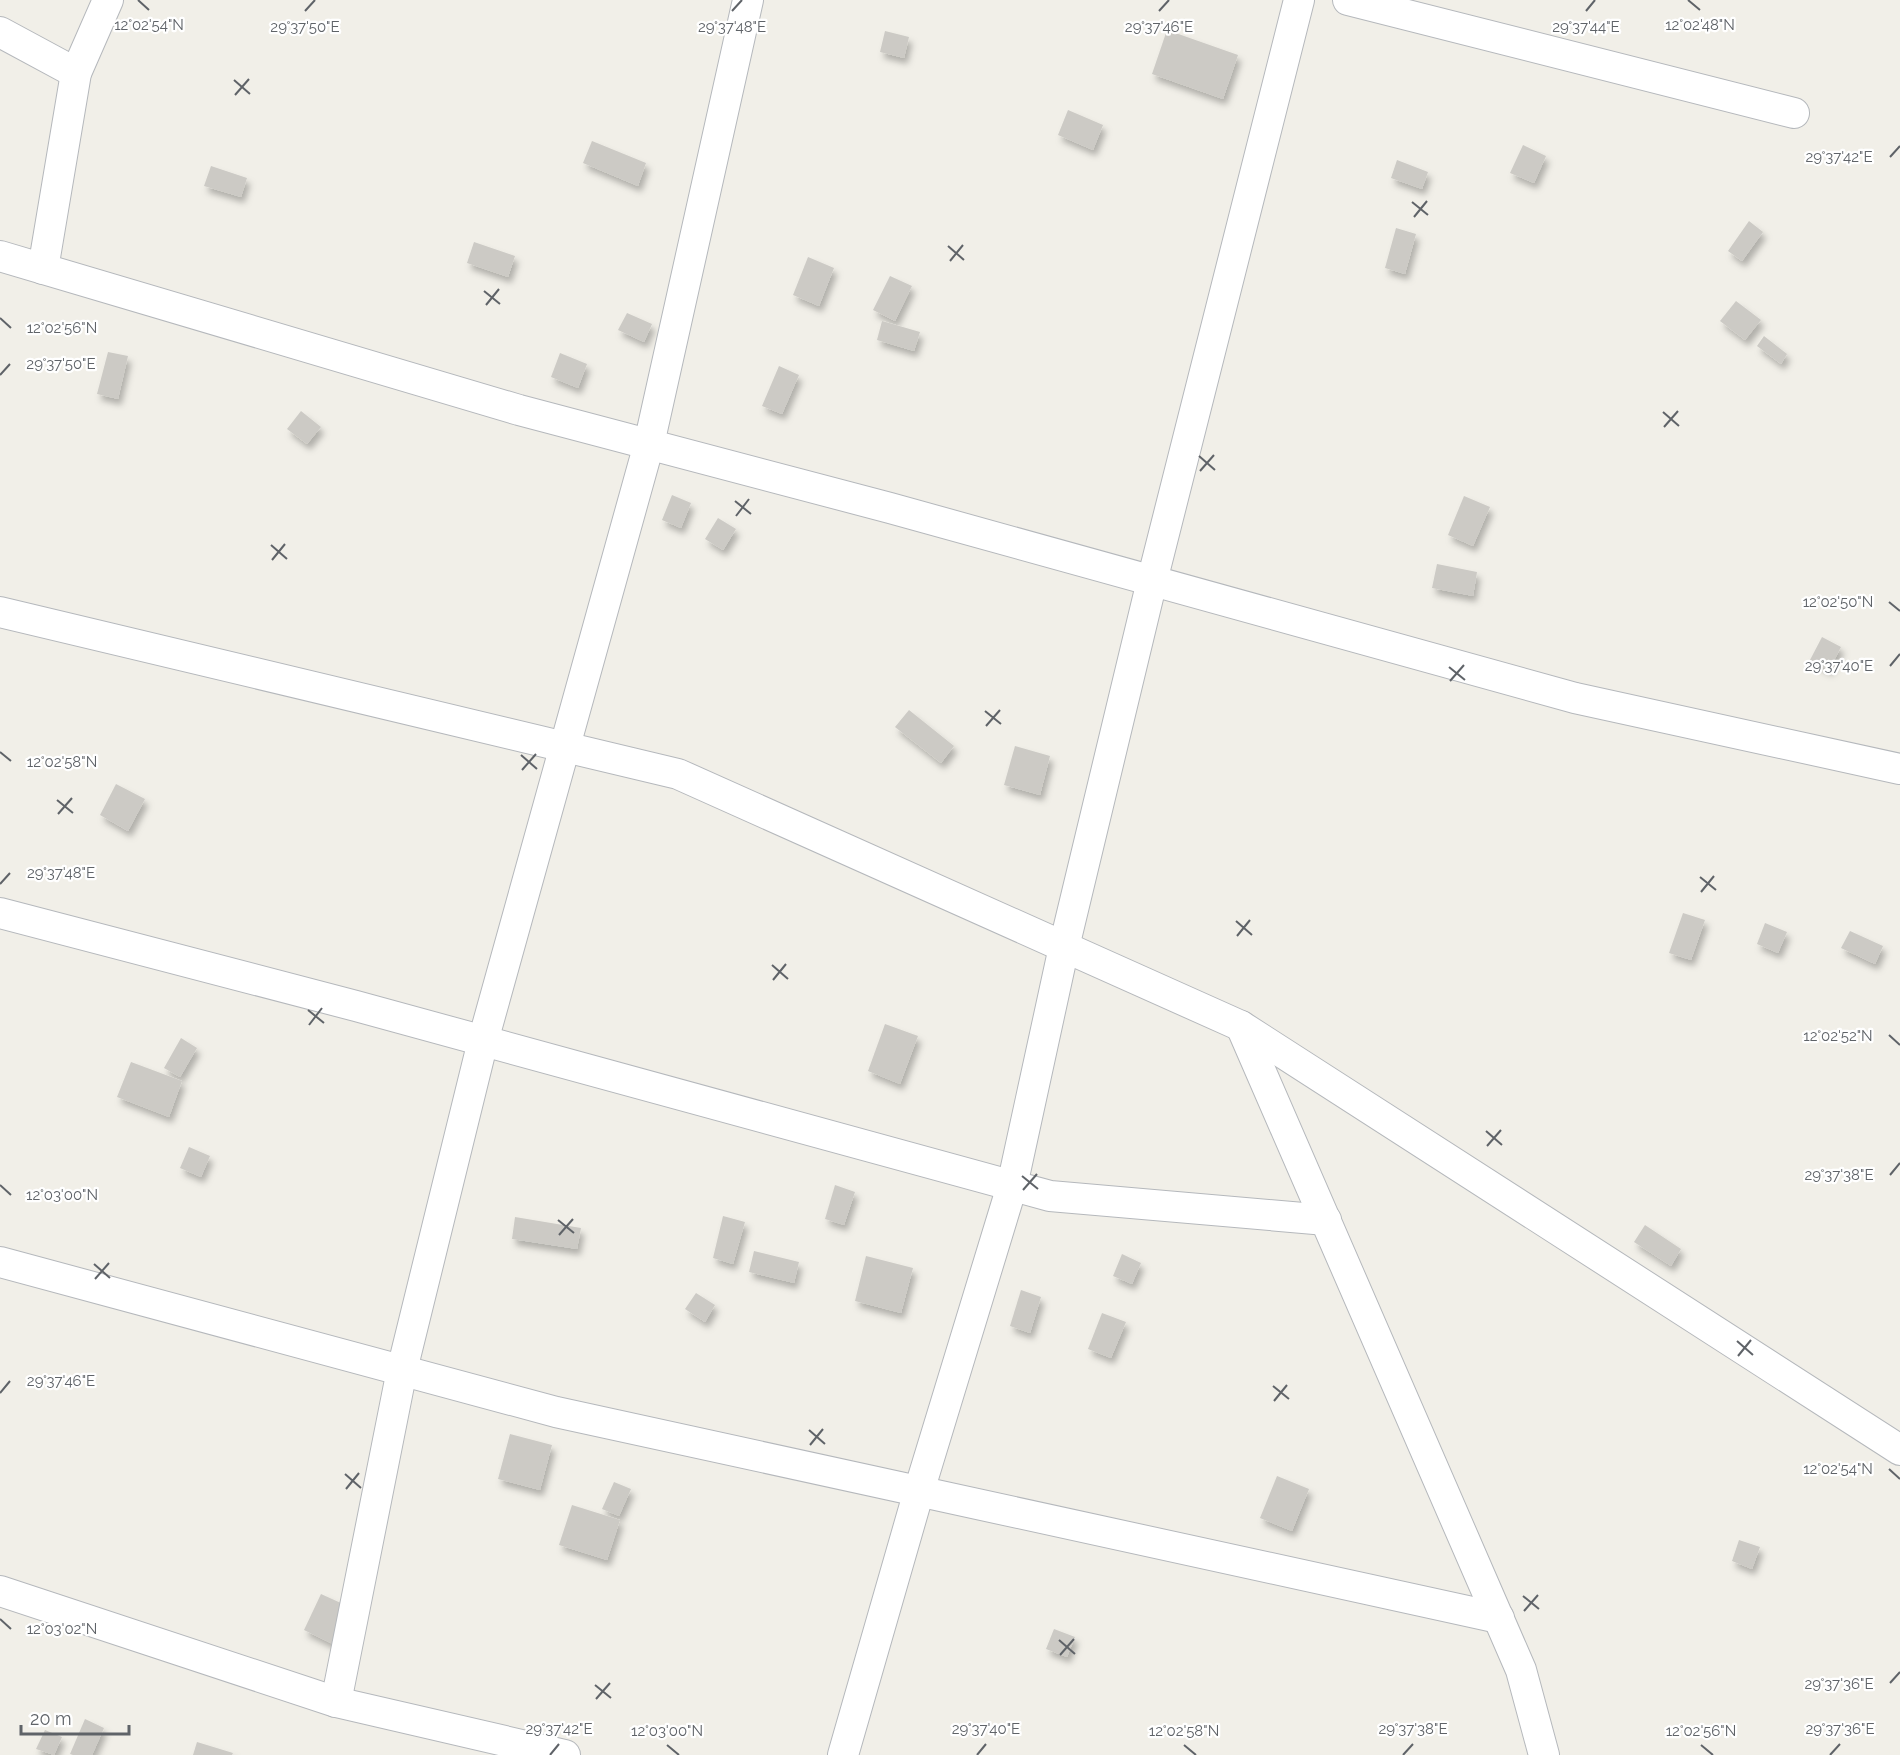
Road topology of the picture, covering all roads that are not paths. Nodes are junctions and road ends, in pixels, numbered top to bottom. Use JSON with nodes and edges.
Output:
{"nodes":[{"id":1,"x":108,"y":0,"type":"edge"},
{"id":2,"x":748,"y":0,"type":"edge"},
{"id":3,"x":1299,"y":0,"type":"edge"},
{"id":4,"x":1348,"y":0,"type":"edge"},
{"id":5,"x":0,"y":33,"type":"edge"},
{"id":6,"x":76,"y":73,"type":"junction"},
{"id":7,"x":1794,"y":113,"type":"dead end"},
{"id":8,"x":0,"y":256,"type":"edge"},
{"id":9,"x":43,"y":269,"type":"junction"},
{"id":10,"x":649,"y":444,"type":"junction"},
{"id":11,"x":1152,"y":581,"type":"junction"},
{"id":12,"x":0,"y":612,"type":"edge"},
{"id":13,"x":566,"y":748,"type":"junction"},
{"id":14,"x":1900,"y":769,"type":"edge"},
{"id":15,"x":0,"y":913,"type":"edge"},
{"id":16,"x":1064,"y":947,"type":"junction"},
{"id":17,"x":1241,"y":1026,"type":"junction"},
{"id":18,"x":483,"y":1041,"type":"junction"},
{"id":19,"x":1012,"y":1185,"type":"junction"},
{"id":20,"x":1326,"y":1221,"type":"junction"},
{"id":21,"x":0,"y":1262,"type":"edge"},
{"id":22,"x":402,"y":1370,"type":"junction"},
{"id":23,"x":1900,"y":1450,"type":"edge"},
{"id":24,"x":919,"y":1491,"type":"junction"},
{"id":25,"x":0,"y":1591,"type":"edge"},
{"id":26,"x":1499,"y":1618,"type":"junction"},
{"id":27,"x":336,"y":1702,"type":"junction"},
{"id":28,"x":565,"y":1755,"type":"edge"},
{"id":29,"x":843,"y":1755,"type":"edge"},
{"id":30,"x":1544,"y":1755,"type":"edge"}],
"edges":[{"from":1,"to":6,"type":"street"},
{"from":2,"to":10,"type":"street"},
{"from":3,"to":11,"type":"street"},
{"from":4,"to":7,"type":"street"},
{"from":5,"to":6,"type":"street"},
{"from":6,"to":9,"type":"street"},
{"from":8,"to":9,"type":"street"},
{"from":9,"to":10,"type":"street"},
{"from":10,"to":11,"type":"street"},
{"from":10,"to":13,"type":"street"},
{"from":11,"to":14,"type":"street"},
{"from":11,"to":16,"type":"street"},
{"from":12,"to":13,"type":"street"},
{"from":13,"to":16,"type":"street"},
{"from":13,"to":18,"type":"street"},
{"from":15,"to":18,"type":"street"},
{"from":16,"to":17,"type":"street"},
{"from":16,"to":19,"type":"street"},
{"from":17,"to":20,"type":"street"},
{"from":17,"to":23,"type":"street"},
{"from":18,"to":19,"type":"street"},
{"from":18,"to":22,"type":"street"},
{"from":19,"to":20,"type":"street"},
{"from":19,"to":24,"type":"street"},
{"from":20,"to":26,"type":"street"},
{"from":21,"to":22,"type":"street"},
{"from":22,"to":24,"type":"street"},
{"from":22,"to":27,"type":"street"},
{"from":24,"to":26,"type":"street"},
{"from":24,"to":29,"type":"street"},
{"from":25,"to":27,"type":"street"},
{"from":26,"to":30,"type":"street"},
{"from":27,"to":28,"type":"street"}]}
